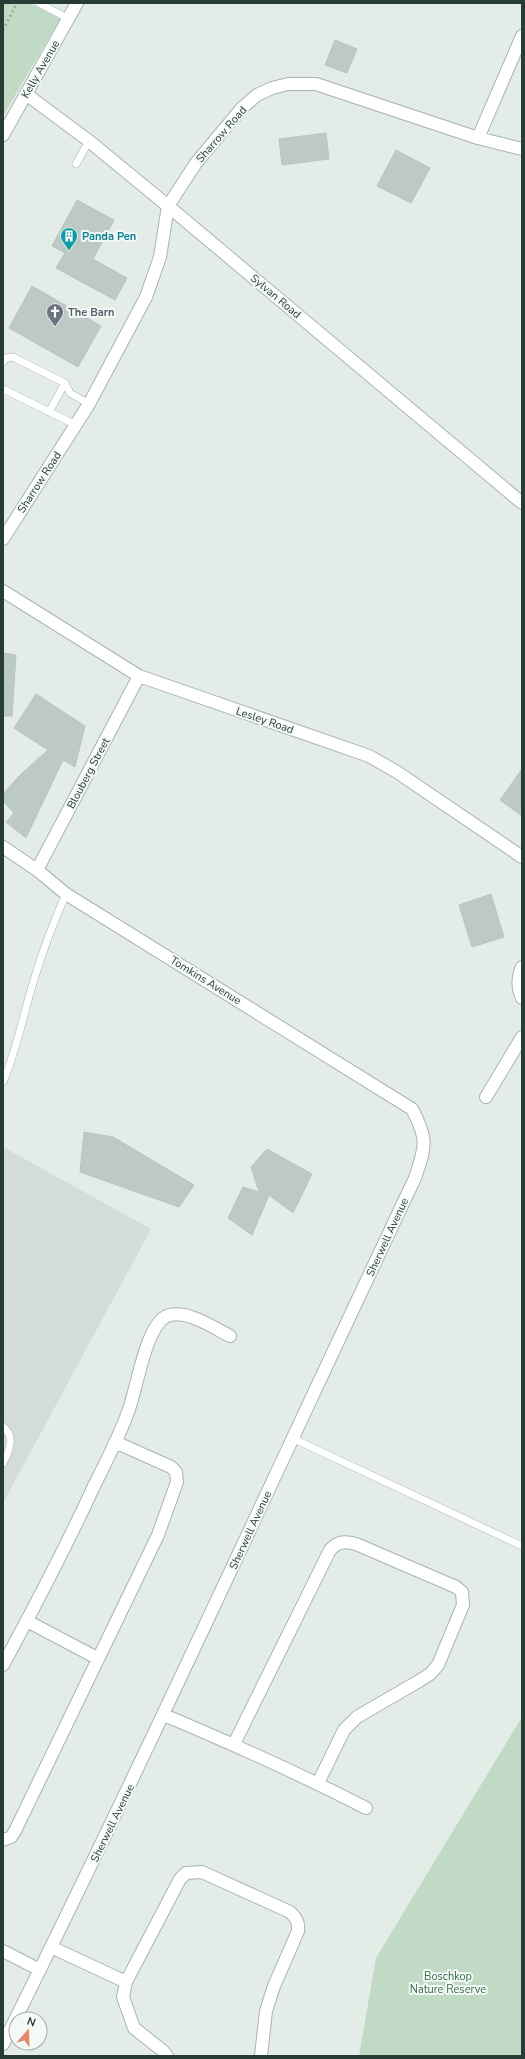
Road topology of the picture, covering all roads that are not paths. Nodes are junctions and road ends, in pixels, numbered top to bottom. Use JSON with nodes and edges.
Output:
{"nodes":[{"id":1,"x":39,"y":3,"type":"edge"},
{"id":2,"x":77,"y":3,"type":"edge"},
{"id":3,"x":69,"y":19,"type":"junction"},
{"id":4,"x":522,"y":36,"type":"edge"},
{"id":5,"x":26,"y":94,"type":"junction"},
{"id":6,"x":3,"y":135,"type":"edge"},
{"id":7,"x":478,"y":138,"type":"junction"},
{"id":8,"x":89,"y":141,"type":"junction"},
{"id":9,"x":522,"y":149,"type":"edge"},
{"id":10,"x":76,"y":164,"type":"dead end"},
{"id":11,"x":168,"y":206,"type":"junction"},
{"id":12,"x":3,"y":362,"type":"edge"},
{"id":13,"x":65,"y":383,"type":"junction"},
{"id":14,"x":3,"y":389,"type":"edge"},
{"id":15,"x":89,"y":404,"type":"junction"},
{"id":16,"x":49,"y":412,"type":"junction"},
{"id":17,"x":76,"y":425,"type":"junction"},
{"id":18,"x":522,"y":503,"type":"edge"},
{"id":19,"x":3,"y":539,"type":"edge"},
{"id":20,"x":3,"y":591,"type":"edge"},
{"id":21,"x":140,"y":676,"type":"junction"},
{"id":22,"x":3,"y":847,"type":"edge"},
{"id":23,"x":522,"y":857,"type":"edge"},
{"id":24,"x":37,"y":870,"type":"junction"},
{"id":25,"x":66,"y":894,"type":"junction"},
{"id":26,"x":522,"y":967,"type":"edge"},
{"id":27,"x":522,"y":998,"type":"edge"},
{"id":28,"x":522,"y":1037,"type":"edge"},
{"id":29,"x":3,"y":1082,"type":"edge"},
{"id":30,"x":486,"y":1097,"type":"dead end"},
{"id":31,"x":412,"y":1109,"type":"joint"},
{"id":32,"x":230,"y":1336,"type":"dead end"},
{"id":33,"x":3,"y":1427,"type":"edge"},
{"id":34,"x":292,"y":1438,"type":"junction"},
{"id":35,"x":115,"y":1442,"type":"junction"},
{"id":36,"x":3,"y":1464,"type":"edge"},
{"id":37,"x":522,"y":1546,"type":"edge"},
{"id":38,"x":27,"y":1621,"type":"junction"},
{"id":39,"x":97,"y":1658,"type":"junction"},
{"id":40,"x":3,"y":1665,"type":"edge"},
{"id":41,"x":164,"y":1715,"type":"junction"},
{"id":42,"x":234,"y":1744,"type":"junction"},
{"id":43,"x":318,"y":1783,"type":"junction"},
{"id":44,"x":366,"y":1808,"type":"dead end"},
{"id":45,"x":3,"y":1840,"type":"edge"},
{"id":46,"x":51,"y":1947,"type":"junction"},
{"id":47,"x":3,"y":1951,"type":"edge"},
{"id":48,"x":40,"y":1970,"type":"junction"},
{"id":49,"x":126,"y":1982,"type":"junction"},
{"id":50,"x":3,"y":2044,"type":"edge"},
{"id":51,"x":167,"y":2056,"type":"edge"},
{"id":52,"x":261,"y":2056,"type":"edge"}],
"edges":[{"from":1,"to":3,"type":"lane"},
{"from":2,"to":3,"type":"street","name":"Kelly Avenue"},
{"from":3,"to":5,"type":"street","name":"Kelly Avenue"},
{"from":4,"to":7,"type":"street"},
{"from":5,"to":6,"type":"street","name":"Kelly Avenue"},
{"from":5,"to":8,"type":"street","name":"Sylvan Road"},
{"from":7,"to":9,"type":"street","name":"Sharrow Road"},
{"from":7,"to":11,"type":"street","name":"Sharrow Road"},
{"from":8,"to":10,"type":"lane"},
{"from":8,"to":11,"type":"street","name":"Sylvan Road"},
{"from":11,"to":15,"type":"street","name":"Sharrow Road"},
{"from":11,"to":18,"type":"street","name":"Sylvan Road"},
{"from":12,"to":13,"type":"lane"},
{"from":13,"to":15,"type":"lane"},
{"from":13,"to":16,"type":"lane"},
{"from":14,"to":16,"type":"lane"},
{"from":15,"to":17,"type":"street","name":"Sharrow Road"},
{"from":16,"to":17,"type":"lane"},
{"from":17,"to":19,"type":"street","name":"Sharrow Road"},
{"from":20,"to":21,"type":"street","name":"Lesley Road"},
{"from":21,"to":23,"type":"street","name":"Lesley Road"},
{"from":21,"to":24,"type":"street","name":"Blouberg Street"},
{"from":22,"to":24,"type":"street","name":"Tomkins Avenue"},
{"from":24,"to":25,"type":"street","name":"Tomkins Avenue"},
{"from":25,"to":29,"type":"lane"},
{"from":25,"to":31,"type":"street","name":"Tomkins Avenue"},
{"from":26,"to":27,"type":"street"},
{"from":28,"to":30,"type":"street"},
{"from":31,"to":34,"type":"street","name":"Sherwell Avenue"},
{"from":32,"to":35,"type":"street"},
{"from":33,"to":36,"type":"lane"},
{"from":34,"to":37,"type":"lane"},
{"from":34,"to":41,"type":"street","name":"Sherwell Avenue"},
{"from":35,"to":38,"type":"street"},
{"from":35,"to":39,"type":"street"},
{"from":38,"to":39,"type":"street"},
{"from":38,"to":40,"type":"street"},
{"from":39,"to":45,"type":"street"},
{"from":41,"to":42,"type":"street"},
{"from":41,"to":46,"type":"street","name":"Sherwell Avenue"},
{"from":42,"to":43,"type":"street"},
{"from":42,"to":43,"type":"street"},
{"from":43,"to":44,"type":"street"},
{"from":46,"to":48,"type":"street","name":"Sherwell Avenue"},
{"from":46,"to":49,"type":"street"},
{"from":47,"to":48,"type":"street"},
{"from":48,"to":50,"type":"street","name":"Sherwell Avenue"},
{"from":49,"to":51,"type":"street"},
{"from":49,"to":52,"type":"street"}]}
